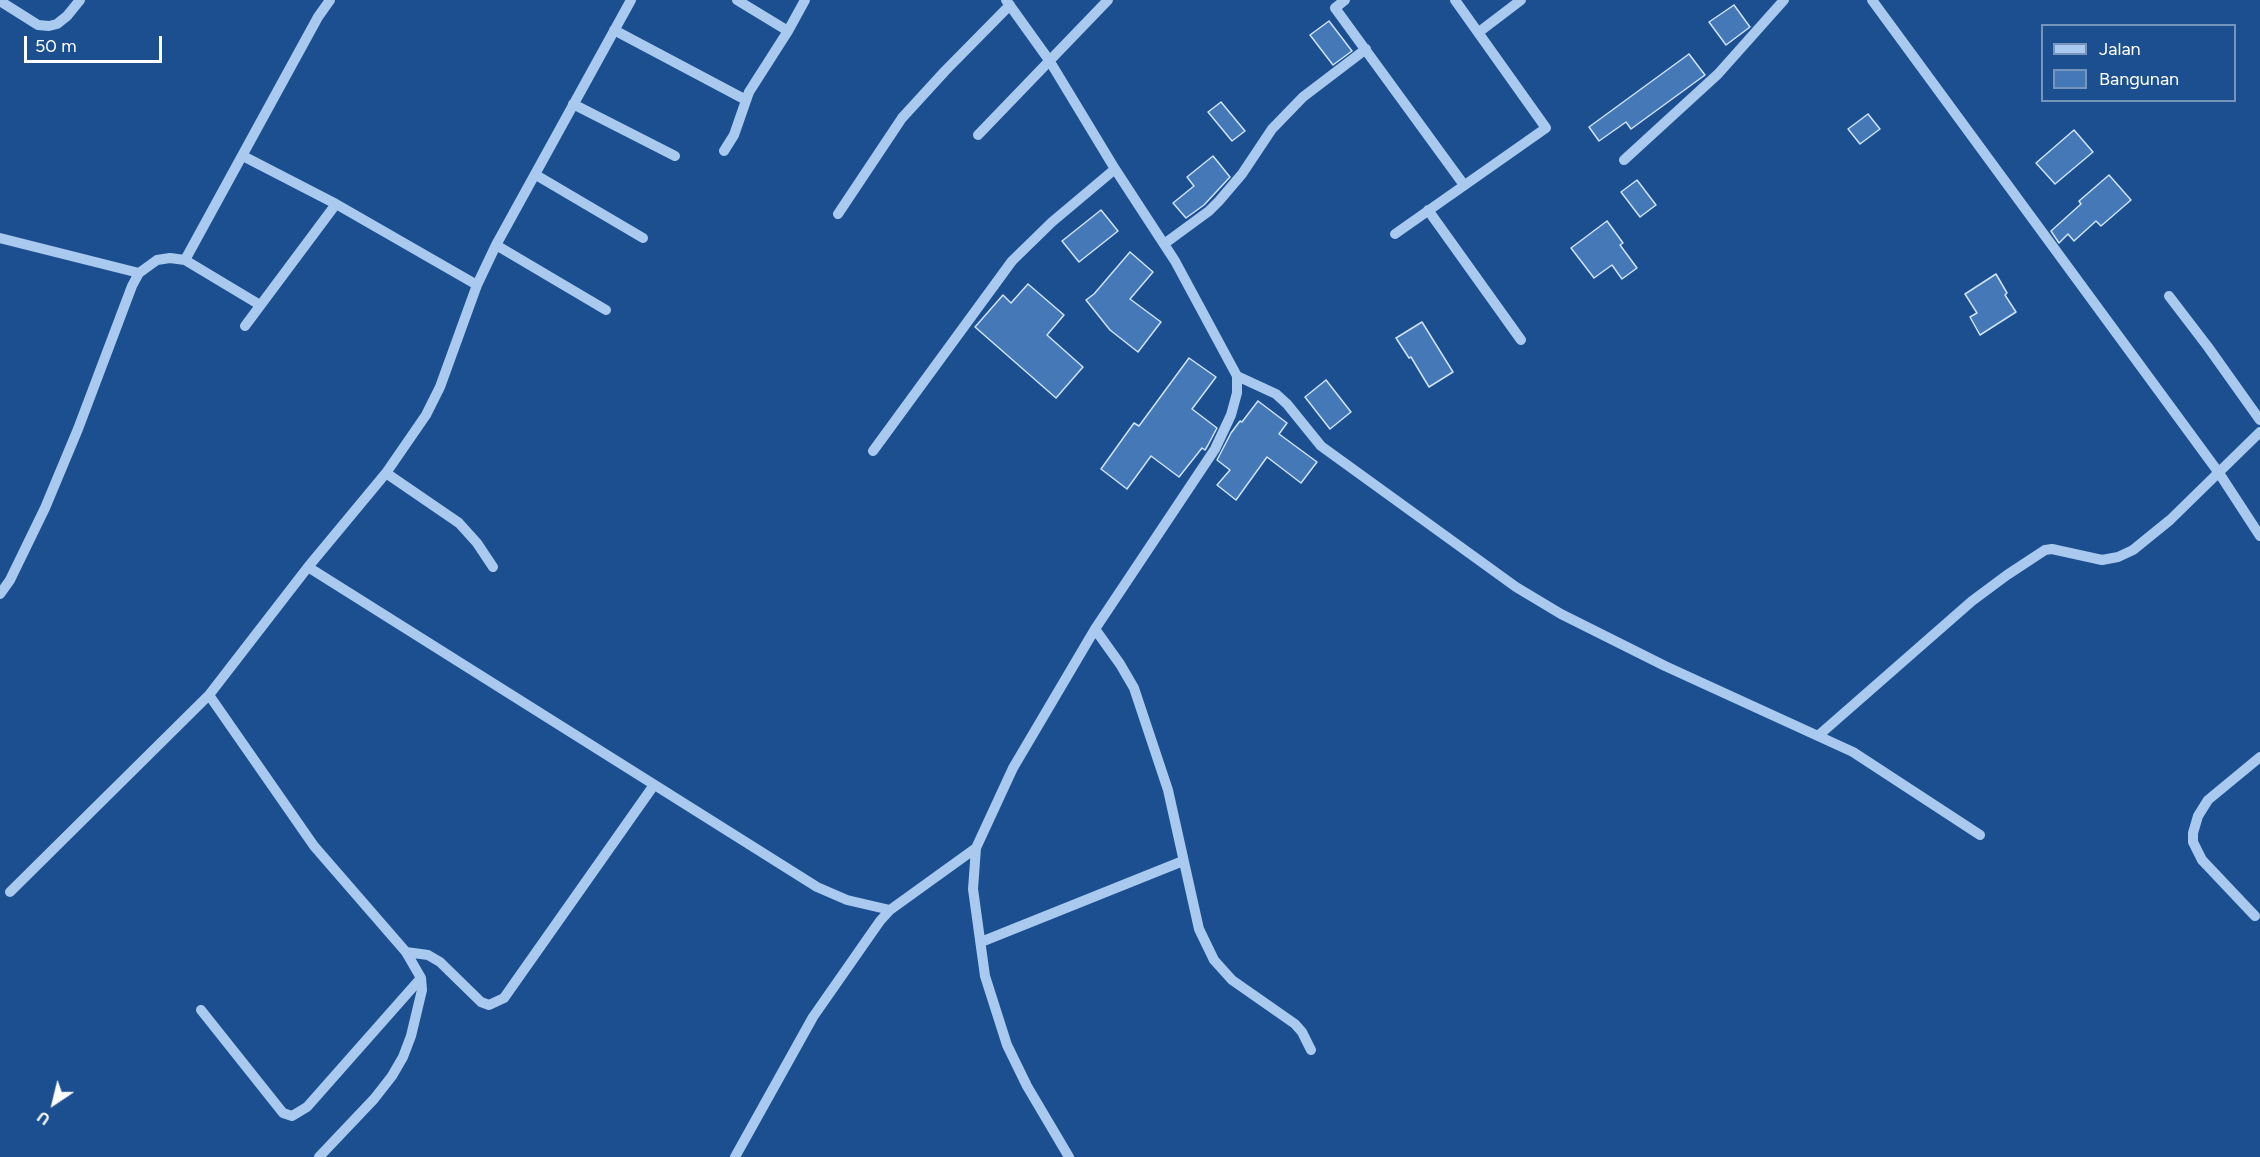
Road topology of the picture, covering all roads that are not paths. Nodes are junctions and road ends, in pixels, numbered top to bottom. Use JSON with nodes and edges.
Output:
{"nodes":[{"id":1,"x":80,"y":0,"type":"edge"},
{"id":2,"x":330,"y":0,"type":"edge"},
{"id":3,"x":631,"y":0,"type":"edge"},
{"id":4,"x":737,"y":0,"type":"edge"},
{"id":5,"x":804,"y":0,"type":"edge"},
{"id":6,"x":1108,"y":0,"type":"edge"},
{"id":7,"x":1345,"y":0,"type":"edge"},
{"id":8,"x":1455,"y":0,"type":"edge"},
{"id":9,"x":1521,"y":0,"type":"edge"},
{"id":10,"x":1784,"y":0,"type":"edge"},
{"id":11,"x":1872,"y":0,"type":"edge"},
{"id":12,"x":0,"y":1,"type":"edge"},
{"id":13,"x":1008,"y":3,"type":"edge"},
{"id":14,"x":614,"y":30,"type":"junction"},
{"id":15,"x":788,"y":31,"type":"junction"},
{"id":16,"x":1479,"y":32,"type":"junction"},
{"id":17,"x":1366,"y":49,"type":"junction"},
{"id":18,"x":1049,"y":60,"type":"junction"},
{"id":19,"x":746,"y":100,"type":"junction"},
{"id":20,"x":573,"y":105,"type":"junction"},
{"id":21,"x":978,"y":135,"type":"dead end"},
{"id":22,"x":724,"y":151,"type":"dead end"},
{"id":23,"x":243,"y":156,"type":"junction"},
{"id":24,"x":675,"y":156,"type":"dead end"},
{"id":25,"x":1624,"y":160,"type":"dead end"},
{"id":26,"x":1115,"y":169,"type":"junction"},
{"id":27,"x":536,"y":175,"type":"junction"},
{"id":28,"x":1464,"y":185,"type":"junction"},
{"id":29,"x":336,"y":204,"type":"junction"},
{"id":30,"x":1428,"y":210,"type":"junction"},
{"id":31,"x":838,"y":214,"type":"dead end"},
{"id":32,"x":1395,"y":234,"type":"dead end"},
{"id":33,"x":0,"y":238,"type":"edge"},
{"id":34,"x":643,"y":238,"type":"dead end"},
{"id":35,"x":1164,"y":244,"type":"junction"},
{"id":36,"x":496,"y":245,"type":"junction"},
{"id":37,"x":185,"y":260,"type":"junction"},
{"id":38,"x":139,"y":273,"type":"junction"},
{"id":39,"x":477,"y":285,"type":"junction"},
{"id":40,"x":2169,"y":296,"type":"dead end"},
{"id":41,"x":260,"y":305,"type":"junction"},
{"id":42,"x":606,"y":310,"type":"dead end"},
{"id":43,"x":245,"y":326,"type":"dead end"},
{"id":44,"x":1521,"y":340,"type":"dead end"},
{"id":45,"x":1237,"y":376,"type":"junction"},
{"id":46,"x":2260,"y":420,"type":"edge"},
{"id":47,"x":2260,"y":432,"type":"edge"},
{"id":48,"x":873,"y":451,"type":"dead end"},
{"id":49,"x":386,"y":473,"type":"junction"},
{"id":50,"x":2219,"y":473,"type":"junction"},
{"id":51,"x":2260,"y":536,"type":"edge"},
{"id":52,"x":308,"y":567,"type":"junction"},
{"id":53,"x":493,"y":567,"type":"dead end"},
{"id":54,"x":0,"y":594,"type":"edge"},
{"id":55,"x":1095,"y":629,"type":"junction"},
{"id":56,"x":209,"y":695,"type":"junction"},
{"id":57,"x":1819,"y":735,"type":"junction"},
{"id":58,"x":2260,"y":756,"type":"edge"},
{"id":59,"x":654,"y":785,"type":"junction"},
{"id":60,"x":1980,"y":835,"type":"dead end"},
{"id":61,"x":976,"y":848,"type":"junction"},
{"id":62,"x":1183,"y":861,"type":"junction"},
{"id":63,"x":10,"y":892,"type":"dead end"},
{"id":64,"x":890,"y":910,"type":"junction"},
{"id":65,"x":2255,"y":916,"type":"dead end"},
{"id":66,"x":981,"y":942,"type":"junction"},
{"id":67,"x":406,"y":952,"type":"junction"},
{"id":68,"x":421,"y":978,"type":"junction"},
{"id":69,"x":201,"y":1010,"type":"dead end"},
{"id":70,"x":1311,"y":1050,"type":"dead end"},
{"id":71,"x":319,"y":1157,"type":"edge"},
{"id":72,"x":735,"y":1157,"type":"edge"},
{"id":73,"x":1070,"y":1157,"type":"edge"}],
"edges":[{"from":1,"to":12,"type":"street"},
{"from":2,"to":23,"type":"street"},
{"from":3,"to":14,"type":"street"},
{"from":4,"to":15,"type":"street"},
{"from":5,"to":15,"type":"street"},
{"from":6,"to":18,"type":"street"},
{"from":7,"to":17,"type":"street"},
{"from":8,"to":16,"type":"street"},
{"from":9,"to":16,"type":"street"},
{"from":10,"to":25,"type":"street"},
{"from":11,"to":50,"type":"street"},
{"from":13,"to":18,"type":"street"},
{"from":13,"to":31,"type":"street"},
{"from":14,"to":19,"type":"street"},
{"from":14,"to":20,"type":"street"},
{"from":15,"to":19,"type":"street"},
{"from":16,"to":28,"type":"street"},
{"from":17,"to":28,"type":"street"},
{"from":17,"to":35,"type":"street"},
{"from":18,"to":21,"type":"street"},
{"from":18,"to":26,"type":"street"},
{"from":19,"to":22,"type":"street"},
{"from":20,"to":24,"type":"street"},
{"from":20,"to":27,"type":"street"},
{"from":23,"to":29,"type":"street"},
{"from":23,"to":37,"type":"street"},
{"from":26,"to":35,"type":"street"},
{"from":26,"to":48,"type":"street"},
{"from":27,"to":34,"type":"street"},
{"from":27,"to":36,"type":"street"},
{"from":28,"to":30,"type":"street"},
{"from":29,"to":39,"type":"street"},
{"from":29,"to":41,"type":"street"},
{"from":30,"to":32,"type":"street"},
{"from":30,"to":44,"type":"street"},
{"from":33,"to":38,"type":"street"},
{"from":35,"to":45,"type":"street"},
{"from":36,"to":39,"type":"street"},
{"from":36,"to":42,"type":"street"},
{"from":37,"to":38,"type":"street"},
{"from":37,"to":41,"type":"street"},
{"from":38,"to":54,"type":"street"},
{"from":39,"to":49,"type":"street"},
{"from":40,"to":46,"type":"street"},
{"from":41,"to":43,"type":"street"},
{"from":45,"to":55,"type":"street"},
{"from":45,"to":57,"type":"street"},
{"from":47,"to":50,"type":"street"},
{"from":49,"to":52,"type":"street"},
{"from":49,"to":53,"type":"street"},
{"from":50,"to":51,"type":"street"},
{"from":50,"to":57,"type":"street"},
{"from":52,"to":56,"type":"street"},
{"from":52,"to":59,"type":"street"},
{"from":55,"to":61,"type":"street"},
{"from":55,"to":62,"type":"street"},
{"from":56,"to":63,"type":"street"},
{"from":56,"to":67,"type":"street"},
{"from":57,"to":60,"type":"street"},
{"from":58,"to":65,"type":"street"},
{"from":59,"to":64,"type":"street"},
{"from":59,"to":67,"type":"street"},
{"from":61,"to":64,"type":"street"},
{"from":61,"to":66,"type":"street"},
{"from":62,"to":66,"type":"street"},
{"from":62,"to":70,"type":"street"},
{"from":64,"to":72,"type":"street"},
{"from":66,"to":73,"type":"street"},
{"from":67,"to":68,"type":"street"},
{"from":68,"to":69,"type":"street"},
{"from":68,"to":71,"type":"street"}]}
